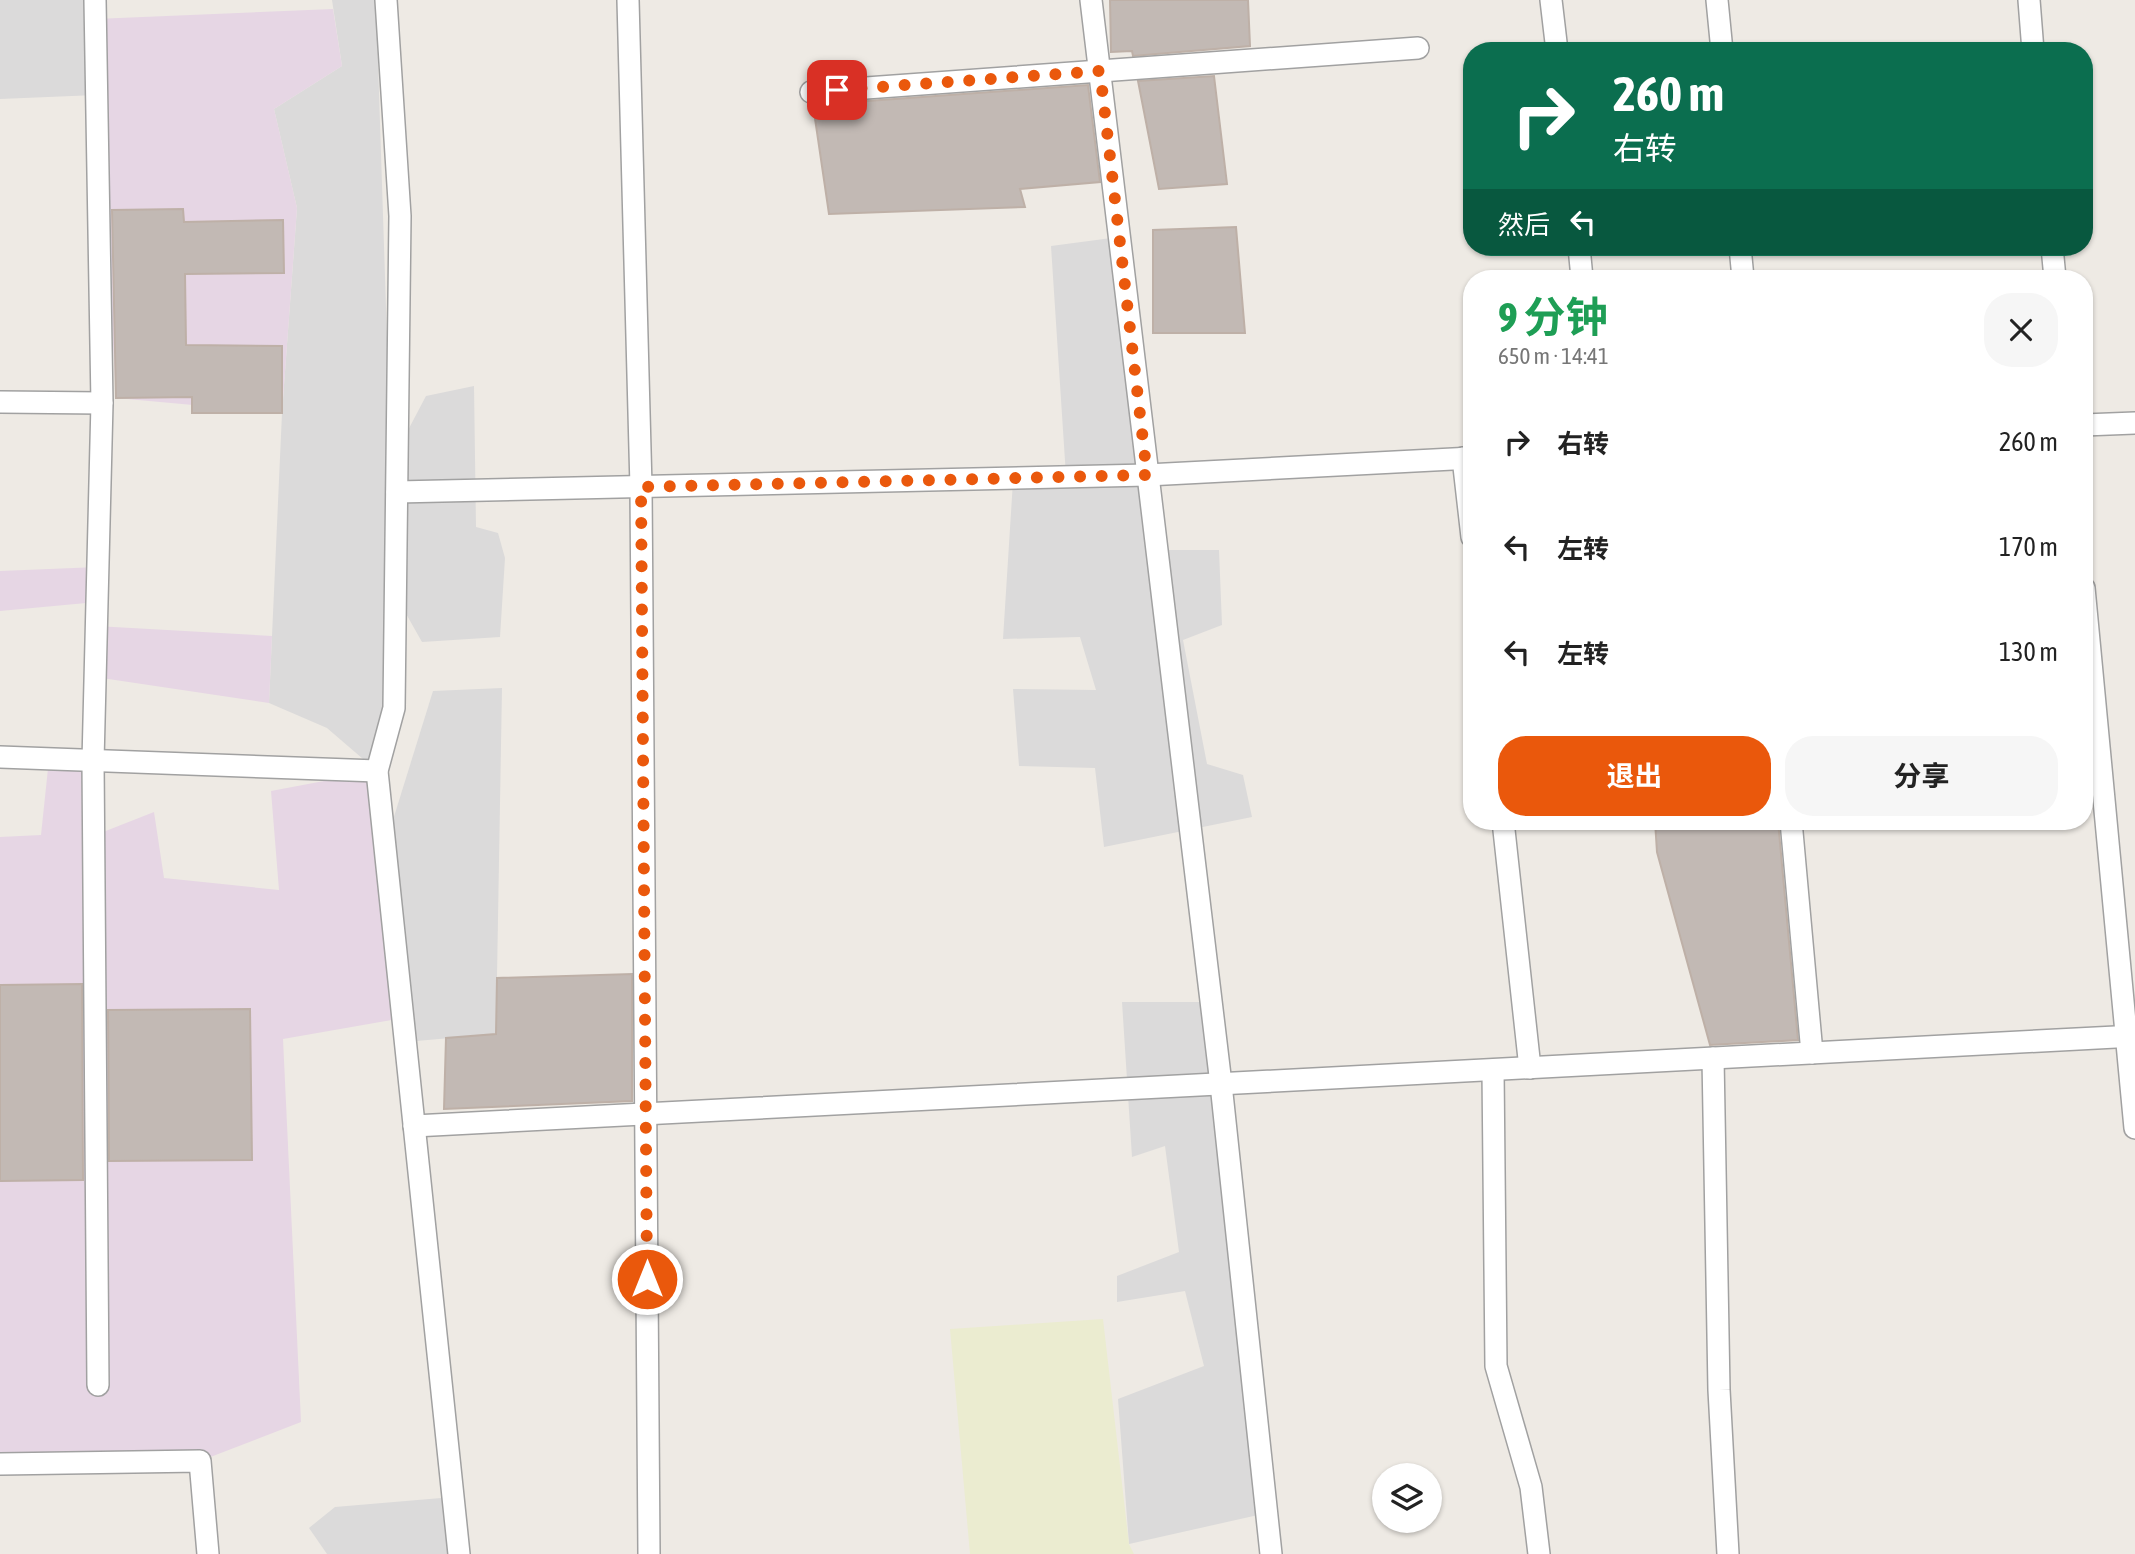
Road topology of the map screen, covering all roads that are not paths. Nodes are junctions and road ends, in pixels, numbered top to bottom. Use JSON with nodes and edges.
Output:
{"nodes":[{"id":1,"x":95,"y":0,"type":"edge"},
{"id":2,"x":386,"y":0,"type":"edge"},
{"id":3,"x":628,"y":0,"type":"edge"},
{"id":4,"x":1091,"y":0,"type":"edge"},
{"id":5,"x":1551,"y":0,"type":"edge"},
{"id":6,"x":1717,"y":0,"type":"edge"},
{"id":7,"x":2028,"y":0,"type":"edge"},
{"id":8,"x":1556,"y":42,"type":"edge"},
{"id":9,"x":1721,"y":42,"type":"edge"},
{"id":10,"x":2032,"y":42,"type":"edge"},
{"id":11,"x":1418,"y":48,"type":"dead end"},
{"id":12,"x":1100,"y":71,"type":"junction"},
{"id":13,"x":811,"y":92,"type":"dead end"},
{"id":14,"x":0,"y":402,"type":"edge"},
{"id":15,"x":102,"y":404,"type":"junction"},
{"id":16,"x":2135,"y":424,"type":"edge"},
{"id":17,"x":2093,"y":425,"type":"edge"},
{"id":18,"x":1463,"y":458,"type":"edge"},
{"id":19,"x":1147,"y":475,"type":"junction"},
{"id":20,"x":641,"y":487,"type":"junction"},
{"id":21,"x":397,"y":492,"type":"junction"},
{"id":22,"x":2093,"y":674,"type":"edge"},
{"id":23,"x":0,"y":757,"type":"edge"},
{"id":24,"x":93,"y":761,"type":"junction"},
{"id":25,"x":377,"y":771,"type":"junction"},
{"id":26,"x":1504,"y":830,"type":"edge"},
{"id":27,"x":1792,"y":830,"type":"edge"},
{"id":28,"x":2131,"y":1036,"type":"edge"},
{"id":29,"x":1812,"y":1053,"type":"junction"},
{"id":30,"x":1713,"y":1058,"type":"junction"},
{"id":31,"x":1530,"y":1068,"type":"junction"},
{"id":32,"x":1493,"y":1070,"type":"junction"},
{"id":33,"x":1221,"y":1084,"type":"junction"},
{"id":34,"x":646,"y":1114,"type":"junction"},
{"id":35,"x":414,"y":1126,"type":"junction"},
{"id":36,"x":2135,"y":1128,"type":"edge"},
{"id":37,"x":98,"y":1385,"type":"dead end"},
{"id":38,"x":0,"y":1464,"type":"edge"},
{"id":39,"x":208,"y":1554,"type":"edge"},
{"id":40,"x":459,"y":1554,"type":"edge"},
{"id":41,"x":649,"y":1554,"type":"edge"},
{"id":42,"x":1271,"y":1554,"type":"edge"},
{"id":43,"x":1539,"y":1554,"type":"edge"},
{"id":44,"x":1728,"y":1554,"type":"edge"}],
"edges":[{"from":1,"to":15,"type":"street"},
{"from":2,"to":21,"type":"street"},
{"from":3,"to":20,"type":"street"},
{"from":4,"to":12,"type":"street"},
{"from":5,"to":8,"type":"street"},
{"from":6,"to":9,"type":"street"},
{"from":7,"to":10,"type":"street"},
{"from":11,"to":12,"type":"street"},
{"from":12,"to":13,"type":"street"},
{"from":12,"to":19,"type":"street"},
{"from":14,"to":15,"type":"street"},
{"from":15,"to":24,"type":"street"},
{"from":16,"to":17,"type":"street"},
{"from":18,"to":19,"type":"street"},
{"from":19,"to":20,"type":"street"},
{"from":19,"to":33,"type":"street"},
{"from":20,"to":21,"type":"street"},
{"from":20,"to":34,"type":"street"},
{"from":21,"to":25,"type":"street"},
{"from":22,"to":28,"type":"street"},
{"from":23,"to":24,"type":"street"},
{"from":24,"to":25,"type":"street"},
{"from":24,"to":37,"type":"street"},
{"from":25,"to":35,"type":"street"},
{"from":26,"to":31,"type":"street"},
{"from":27,"to":29,"type":"street"},
{"from":28,"to":29,"type":"street"},
{"from":28,"to":36,"type":"street"},
{"from":29,"to":30,"type":"street"},
{"from":30,"to":31,"type":"street"},
{"from":30,"to":44,"type":"street"},
{"from":31,"to":32,"type":"street"},
{"from":32,"to":33,"type":"street"},
{"from":32,"to":43,"type":"street"},
{"from":33,"to":34,"type":"street"},
{"from":33,"to":42,"type":"street"},
{"from":34,"to":35,"type":"street"},
{"from":34,"to":41,"type":"street"},
{"from":35,"to":40,"type":"street"},
{"from":38,"to":39,"type":"street"}]}
